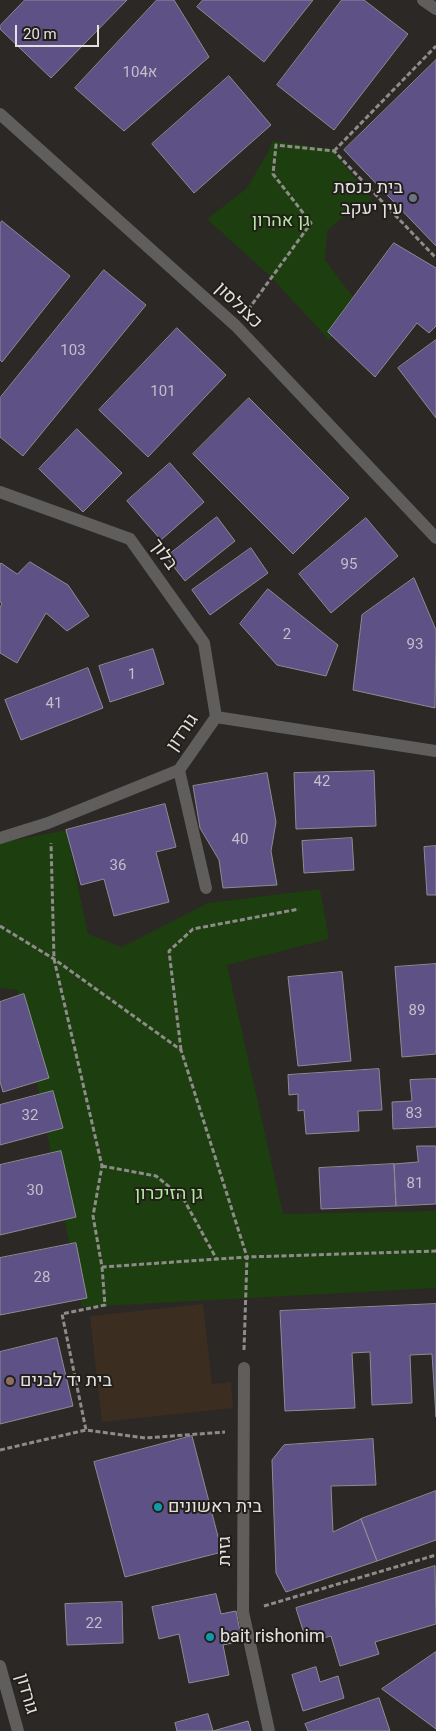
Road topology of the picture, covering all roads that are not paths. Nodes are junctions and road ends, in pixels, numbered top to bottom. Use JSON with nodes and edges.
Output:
{"nodes":[{"id":1,"x":423,"y":0,"type":"edge"},
{"id":2,"x":436,"y":9,"type":"edge"},
{"id":3,"x":0,"y":114,"type":"edge"},
{"id":4,"x":0,"y":492,"type":"edge"},
{"id":5,"x":436,"y":538,"type":"edge"},
{"id":6,"x":216,"y":717,"type":"junction"},
{"id":7,"x":436,"y":750,"type":"edge"},
{"id":8,"x":179,"y":770,"type":"junction"},
{"id":9,"x":0,"y":838,"type":"edge"},
{"id":10,"x":206,"y":888,"type":"dead end"},
{"id":11,"x":244,"y":1368,"type":"road end"},
{"id":12,"x":0,"y":1666,"type":"edge"},
{"id":13,"x":18,"y":1731,"type":"edge"},
{"id":14,"x":269,"y":1731,"type":"edge"}],
"edges":[{"from":1,"to":2,"type":"street"},
{"from":3,"to":5,"type":"street","name":"כצנלסון"},
{"from":4,"to":6,"type":"street","name":"בלוך"},
{"from":6,"to":7,"type":"street","name":"גורדון"},
{"from":6,"to":8,"type":"street","name":"גורדון"},
{"from":8,"to":9,"type":"street","name":"גורדון"},
{"from":8,"to":10,"type":"street"},
{"from":11,"to":14,"type":"street","name":"גזית"},
{"from":12,"to":13,"type":"street","name":"גורדון"}]}
